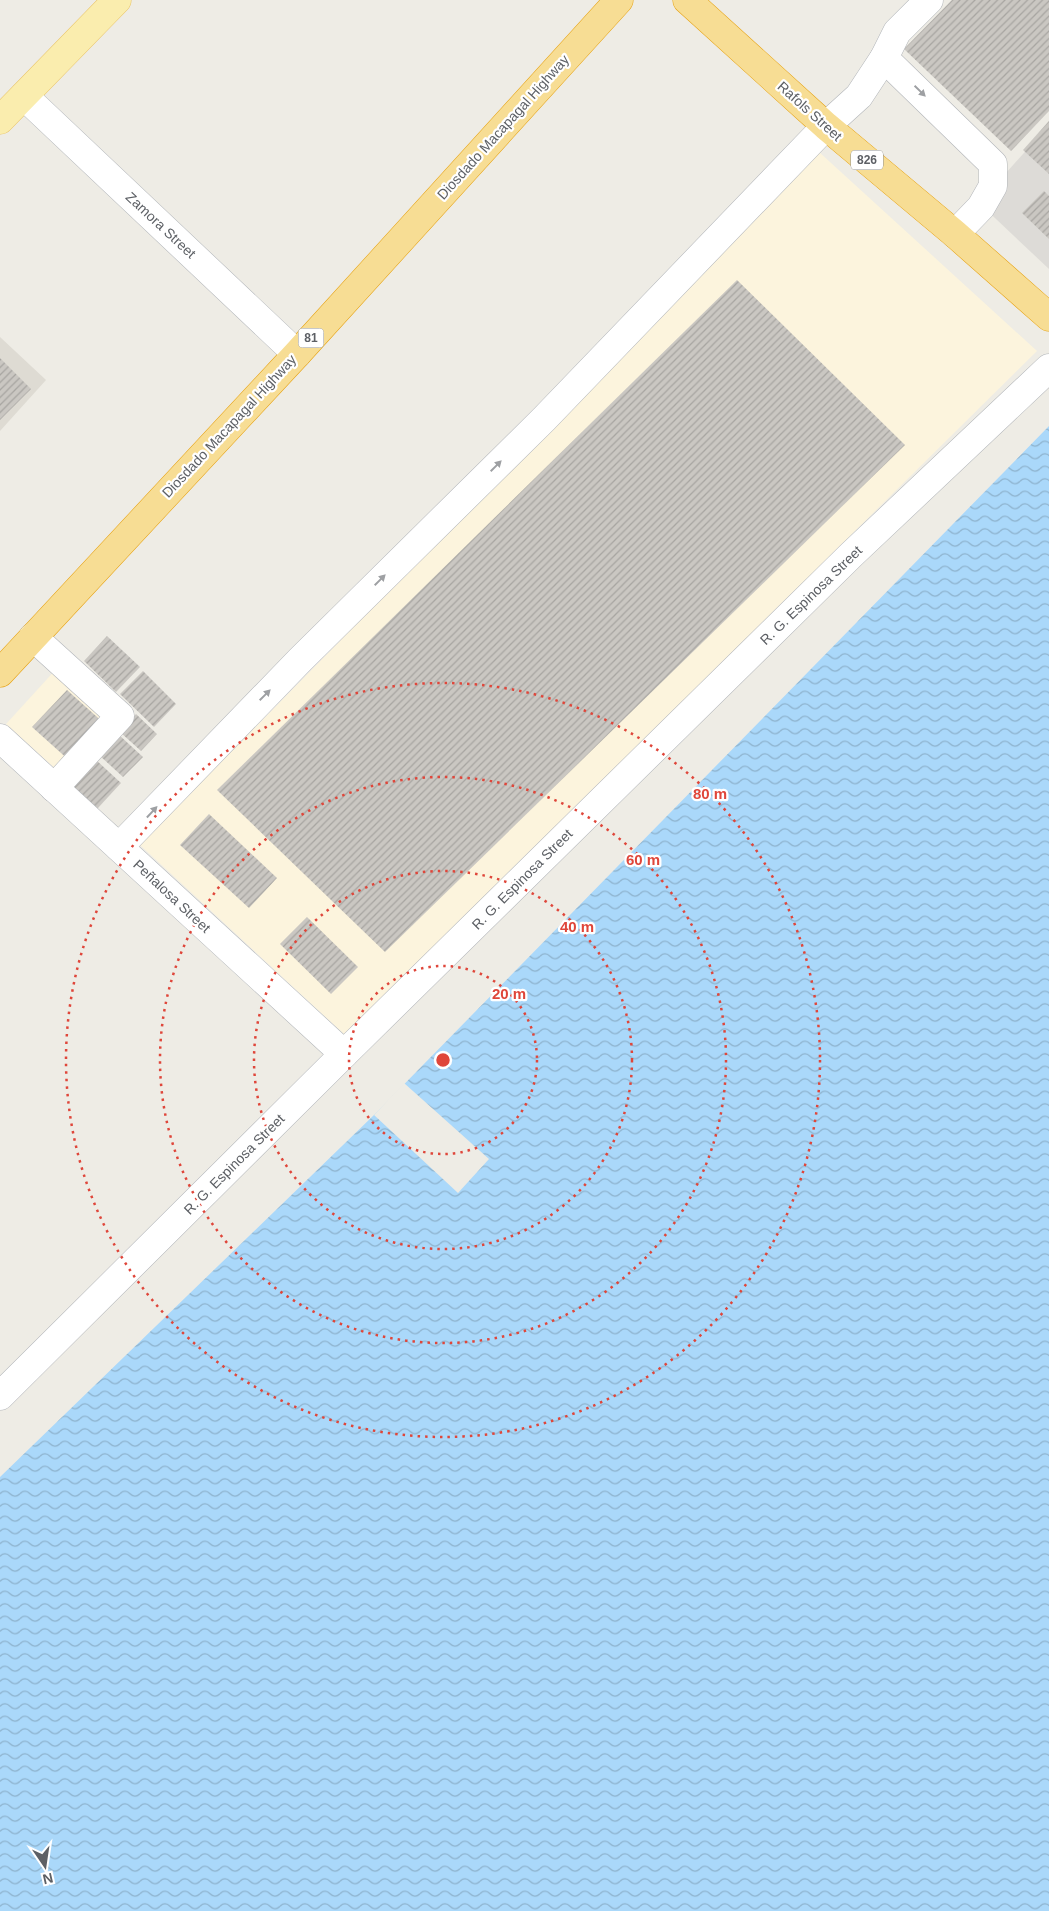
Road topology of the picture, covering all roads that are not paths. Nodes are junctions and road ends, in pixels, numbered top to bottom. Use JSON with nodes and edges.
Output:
{"nodes":[{"id":1,"x":117,"y":0,"type":"edge"},
{"id":2,"x":619,"y":0,"type":"edge"},
{"id":3,"x":687,"y":0,"type":"edge"},
{"id":4,"x":929,"y":0,"type":"edge"},
{"id":5,"x":884,"y":58,"type":"junction"},
{"id":6,"x":24,"y":96,"type":"junction"},
{"id":7,"x":0,"y":120,"type":"edge"},
{"id":8,"x":826,"y":126,"type":"junction"},
{"id":9,"x":955,"y":234,"type":"junction"},
{"id":10,"x":1049,"y":317,"type":"edge"},
{"id":11,"x":297,"y":354,"type":"junction"},
{"id":12,"x":1049,"y":368,"type":"edge"},
{"id":13,"x":33,"y":637,"type":"junction"},
{"id":14,"x":0,"y":673,"type":"edge"},
{"id":15,"x":0,"y":738,"type":"edge"},
{"id":16,"x":54,"y":788,"type":"junction"},
{"id":17,"x":119,"y":847,"type":"junction"},
{"id":18,"x":344,"y":1054,"type":"junction"},
{"id":19,"x":0,"y":1396,"type":"edge"}],
"edges":[{"from":1,"to":6,"type":"main road"},
{"from":2,"to":11,"type":"highway","name":"Diosdado Macapagal Highway","number":"81"},
{"from":3,"to":8,"type":"highway","name":"Rafols Street","number":"826"},
{"from":4,"to":5,"type":"street"},
{"from":5,"to":8,"type":"street"},
{"from":5,"to":9,"type":"street","one_way":true},
{"from":6,"to":7,"type":"main road"},
{"from":6,"to":11,"type":"street","name":"Zamora Street"},
{"from":8,"to":9,"type":"highway","name":"Rafols Street","number":"826"},
{"from":17,"to":8,"type":"street","one_way":true},
{"from":9,"to":10,"type":"highway","name":"Rafols Street","number":"826"},
{"from":11,"to":13,"type":"highway","name":"Diosdado Macapagal Highway","number":"81"},
{"from":12,"to":18,"type":"street","name":"R. G. Espinosa Street"},
{"from":13,"to":14,"type":"highway","name":"Diosdado Macapagal Highway","number":"81"},
{"from":13,"to":16,"type":"street"},
{"from":15,"to":16,"type":"street","name":"Peñalosa Street"},
{"from":16,"to":17,"type":"street","name":"Peñalosa Street"},
{"from":17,"to":18,"type":"street","name":"Peñalosa Street"},
{"from":18,"to":19,"type":"street","name":"R. G. Espinosa Street"}]}
